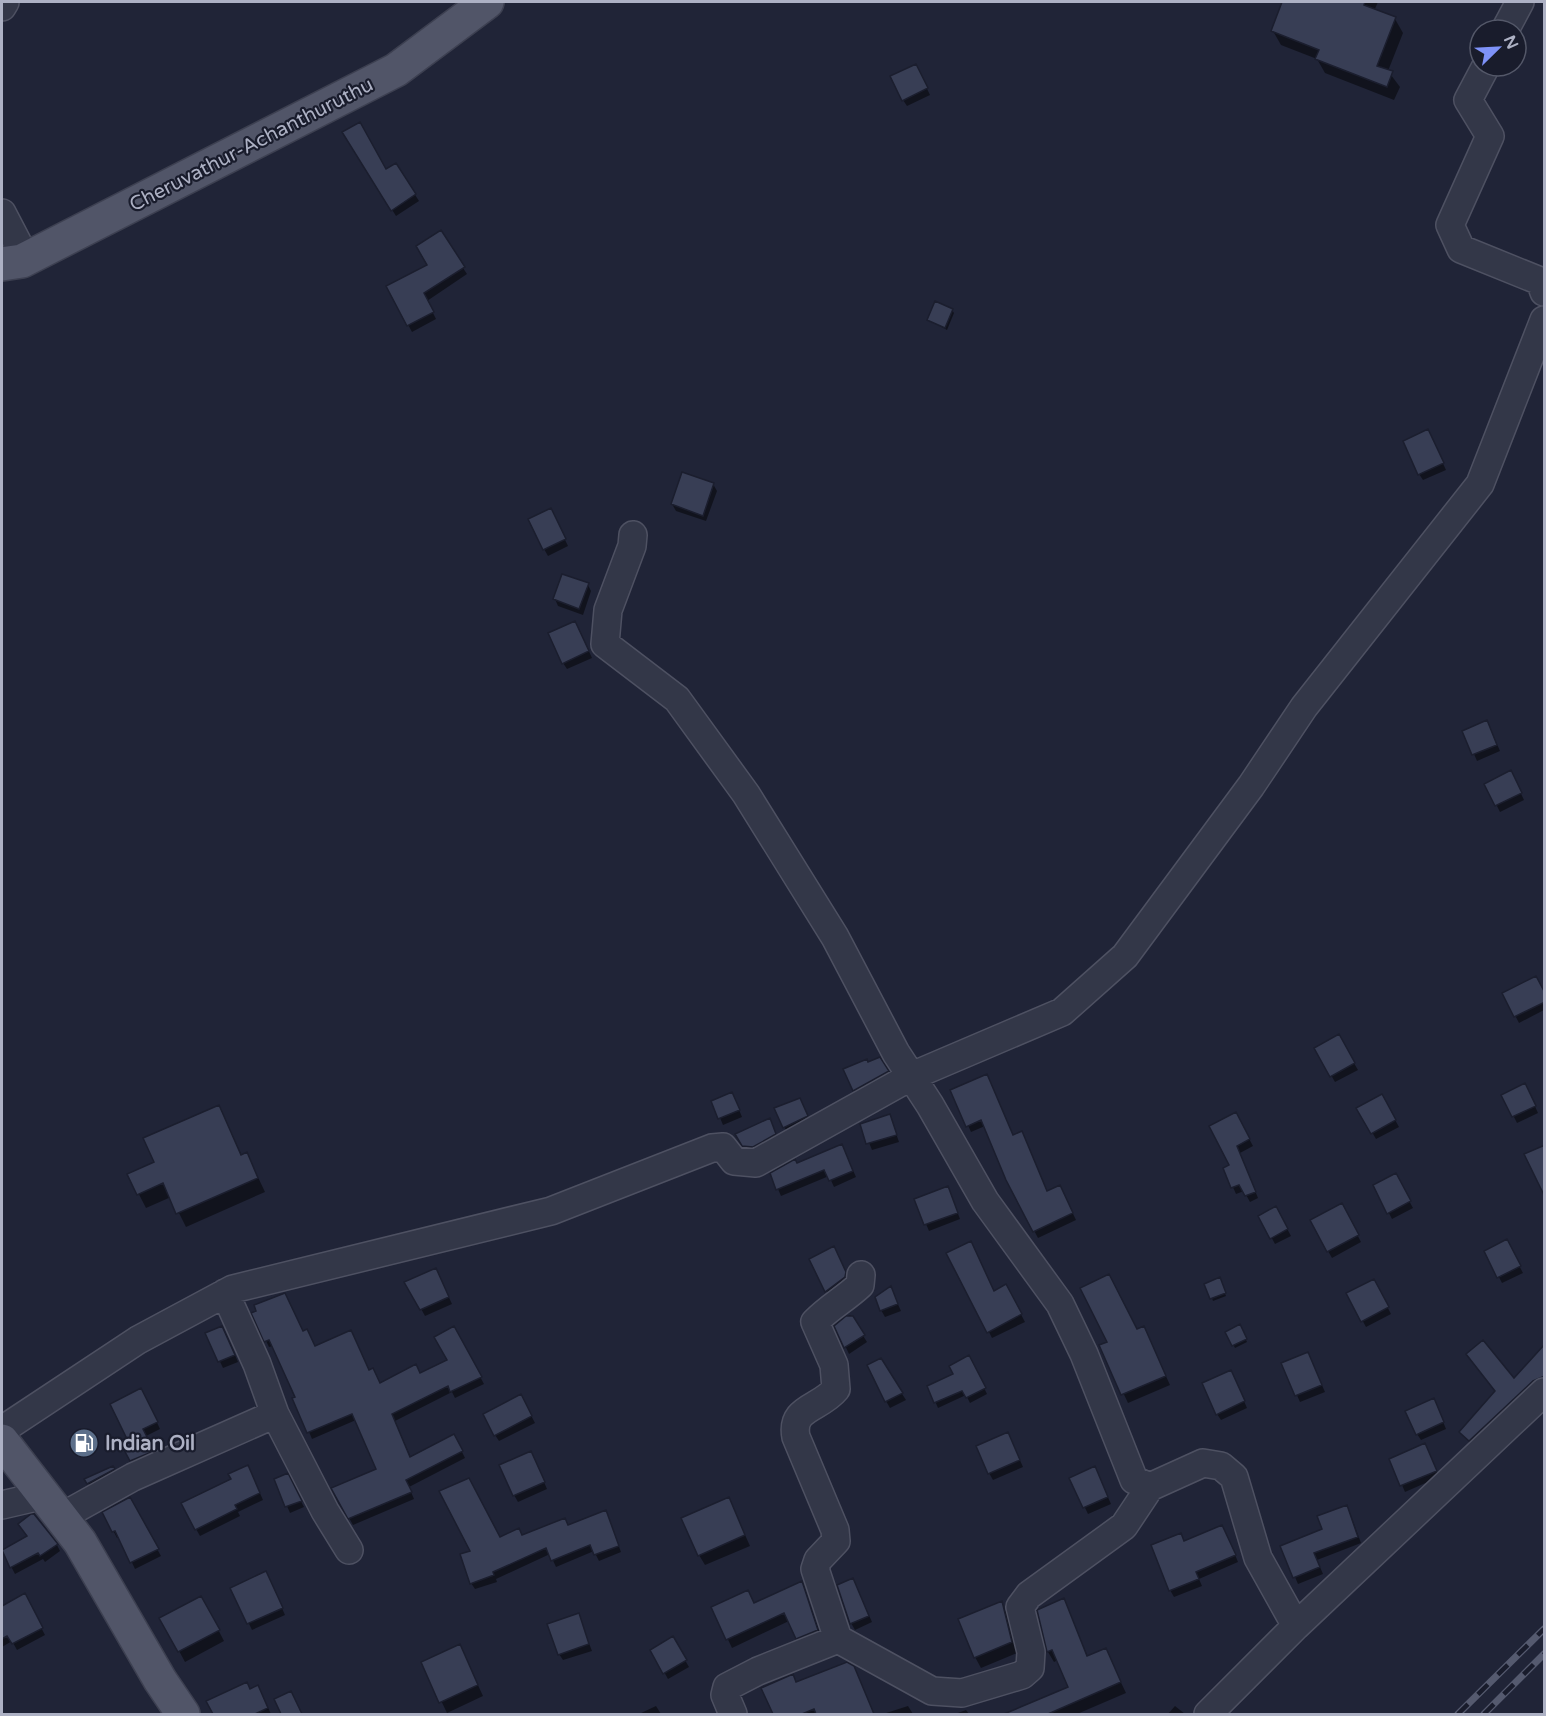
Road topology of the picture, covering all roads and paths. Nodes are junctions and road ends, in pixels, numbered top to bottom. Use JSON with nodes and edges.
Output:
{"nodes":[{"id":1,"x":5,"y":2,"type":"edge"},
{"id":2,"x":487,"y":2,"type":"edge"},
{"id":3,"x":1520,"y":2,"type":"edge"},
{"id":4,"x":2,"y":7,"type":"edge"},
{"id":5,"x":1511,"y":18,"type":"edge"},
{"id":6,"x":1480,"y":78,"type":"edge"},
{"id":7,"x":2,"y":213,"type":"edge"},
{"id":8,"x":14,"y":261,"type":"edge"},
{"id":9,"x":1545,"y":291,"type":"edge"},
{"id":10,"x":1545,"y":320,"type":"edge"},
{"id":11,"x":633,"y":535,"type":"dead end"},
{"id":12,"x":912,"y":1076,"type":"junction"},
{"id":13,"x":861,"y":1275,"type":"dead end"},
{"id":14,"x":225,"y":1293,"type":"junction"},
{"id":15,"x":1545,"y":1392,"type":"edge"},
{"id":16,"x":275,"y":1414,"type":"junction"},
{"id":17,"x":2,"y":1430,"type":"edge"},
{"id":18,"x":2,"y":1441,"type":"edge"},
{"id":19,"x":1150,"y":1488,"type":"junction"},
{"id":20,"x":2,"y":1505,"type":"edge"},
{"id":21,"x":53,"y":1506,"type":"junction"},
{"id":22,"x":349,"y":1550,"type":"dead end"},
{"id":23,"x":1296,"y":1626,"type":"junction"},
{"id":24,"x":838,"y":1639,"type":"junction"},
{"id":25,"x":183,"y":1714,"type":"edge"},
{"id":26,"x":733,"y":1714,"type":"edge"},
{"id":27,"x":1208,"y":1714,"type":"edge"}],
"edges":[{"from":1,"to":4,"type":"street"},
{"from":2,"to":8,"type":"main road","name":"Cheruvathur-Achanthuruthu"},
{"from":3,"to":5,"type":"street"},
{"from":6,"to":9,"type":"street"},
{"from":7,"to":8,"type":"street"},
{"from":10,"to":12,"type":"street"},
{"from":11,"to":12,"type":"street"},
{"from":12,"to":14,"type":"street"},
{"from":12,"to":19,"type":"street"},
{"from":13,"to":24,"type":"street"},
{"from":14,"to":16,"type":"street"},
{"from":14,"to":17,"type":"street"},
{"from":15,"to":23,"type":"street"},
{"from":16,"to":21,"type":"street"},
{"from":16,"to":22,"type":"street"},
{"from":18,"to":21,"type":"main road"},
{"from":19,"to":23,"type":"street"},
{"from":19,"to":24,"type":"street"},
{"from":20,"to":21,"type":"street"},
{"from":21,"to":25,"type":"main road"},
{"from":23,"to":27,"type":"street"},
{"from":24,"to":26,"type":"street"}]}
